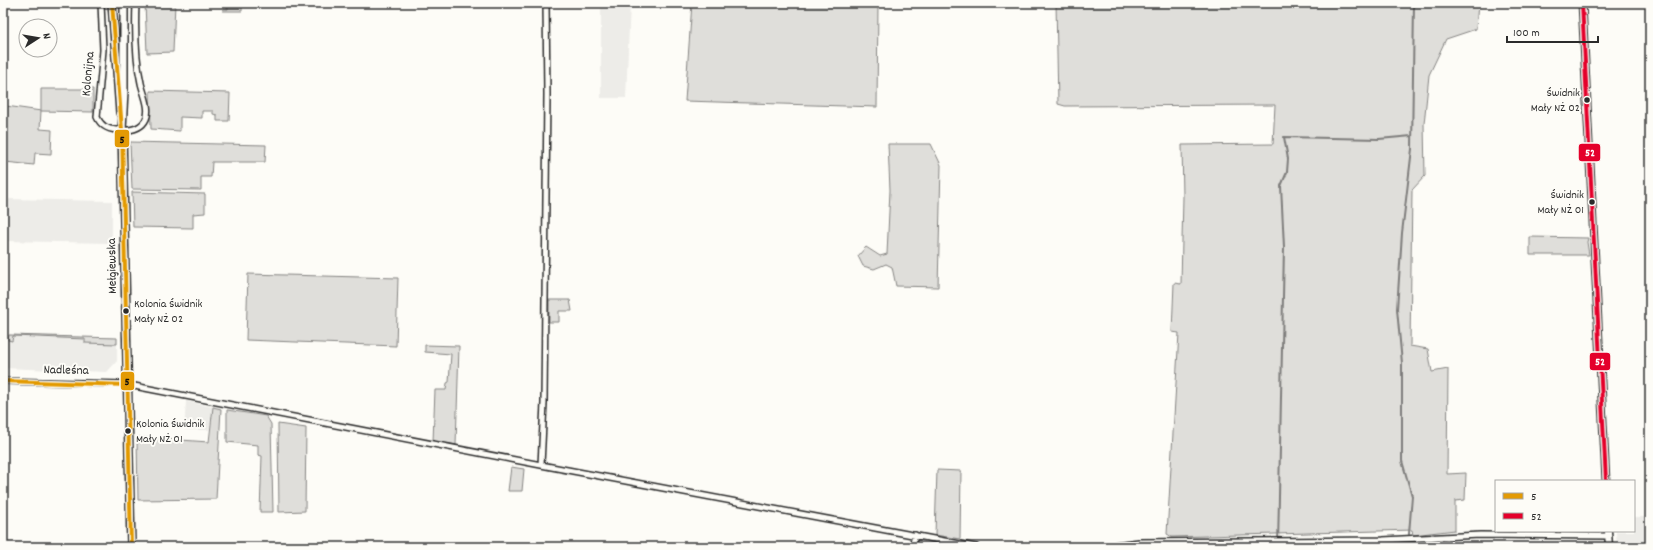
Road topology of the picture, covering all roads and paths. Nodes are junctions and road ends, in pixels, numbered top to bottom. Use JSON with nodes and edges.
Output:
{"nodes":[{"id":1,"x":100,"y":3,"type":"edge"},
{"id":2,"x":112,"y":3,"type":"edge"},
{"id":3,"x":124,"y":3,"type":"edge"},
{"id":4,"x":136,"y":3,"type":"edge"},
{"id":5,"x":546,"y":3,"type":"edge"},
{"id":6,"x":1582,"y":3,"type":"edge"},
{"id":7,"x":122,"y":130,"type":"junction"},
{"id":8,"x":3,"y":381,"type":"edge"},
{"id":9,"x":128,"y":385,"type":"junction"},
{"id":10,"x":541,"y":465,"type":"junction"},
{"id":11,"x":1606,"y":480,"type":"edge"},
{"id":12,"x":1608,"y":533,"type":"edge"},
{"id":13,"x":915,"y":535,"type":"junction"},
{"id":14,"x":131,"y":547,"type":"edge"},
{"id":15,"x":912,"y":547,"type":"edge"},
{"id":16,"x":976,"y":547,"type":"edge"},
{"id":17,"x":1098,"y":547,"type":"edge"},
{"id":18,"x":1609,"y":547,"type":"edge"}],
"edges":[{"from":1,"to":7,"type":"street","name":"Kolonijna"},
{"from":2,"to":7,"type":"main road"},
{"from":3,"to":7,"type":"main road"},
{"from":4,"to":7,"type":"street"},
{"from":5,"to":10,"type":"street"},
{"from":6,"to":11,"type":"street"},
{"from":7,"to":9,"type":"main road","name":"Mełgiewska"},
{"from":8,"to":9,"type":"street","name":"Nadleśna"},
{"from":9,"to":10,"type":"street","name":"Nadleśna"},
{"from":9,"to":14,"type":"main road","name":"Mełgiewska"},
{"from":10,"to":13,"type":"street","name":"Nadleśna"},
{"from":12,"to":17,"type":"street"},
{"from":12,"to":18,"type":"street"},
{"from":13,"to":15,"type":"street"},
{"from":13,"to":16,"type":"street","name":"Nadleśna"}]}
